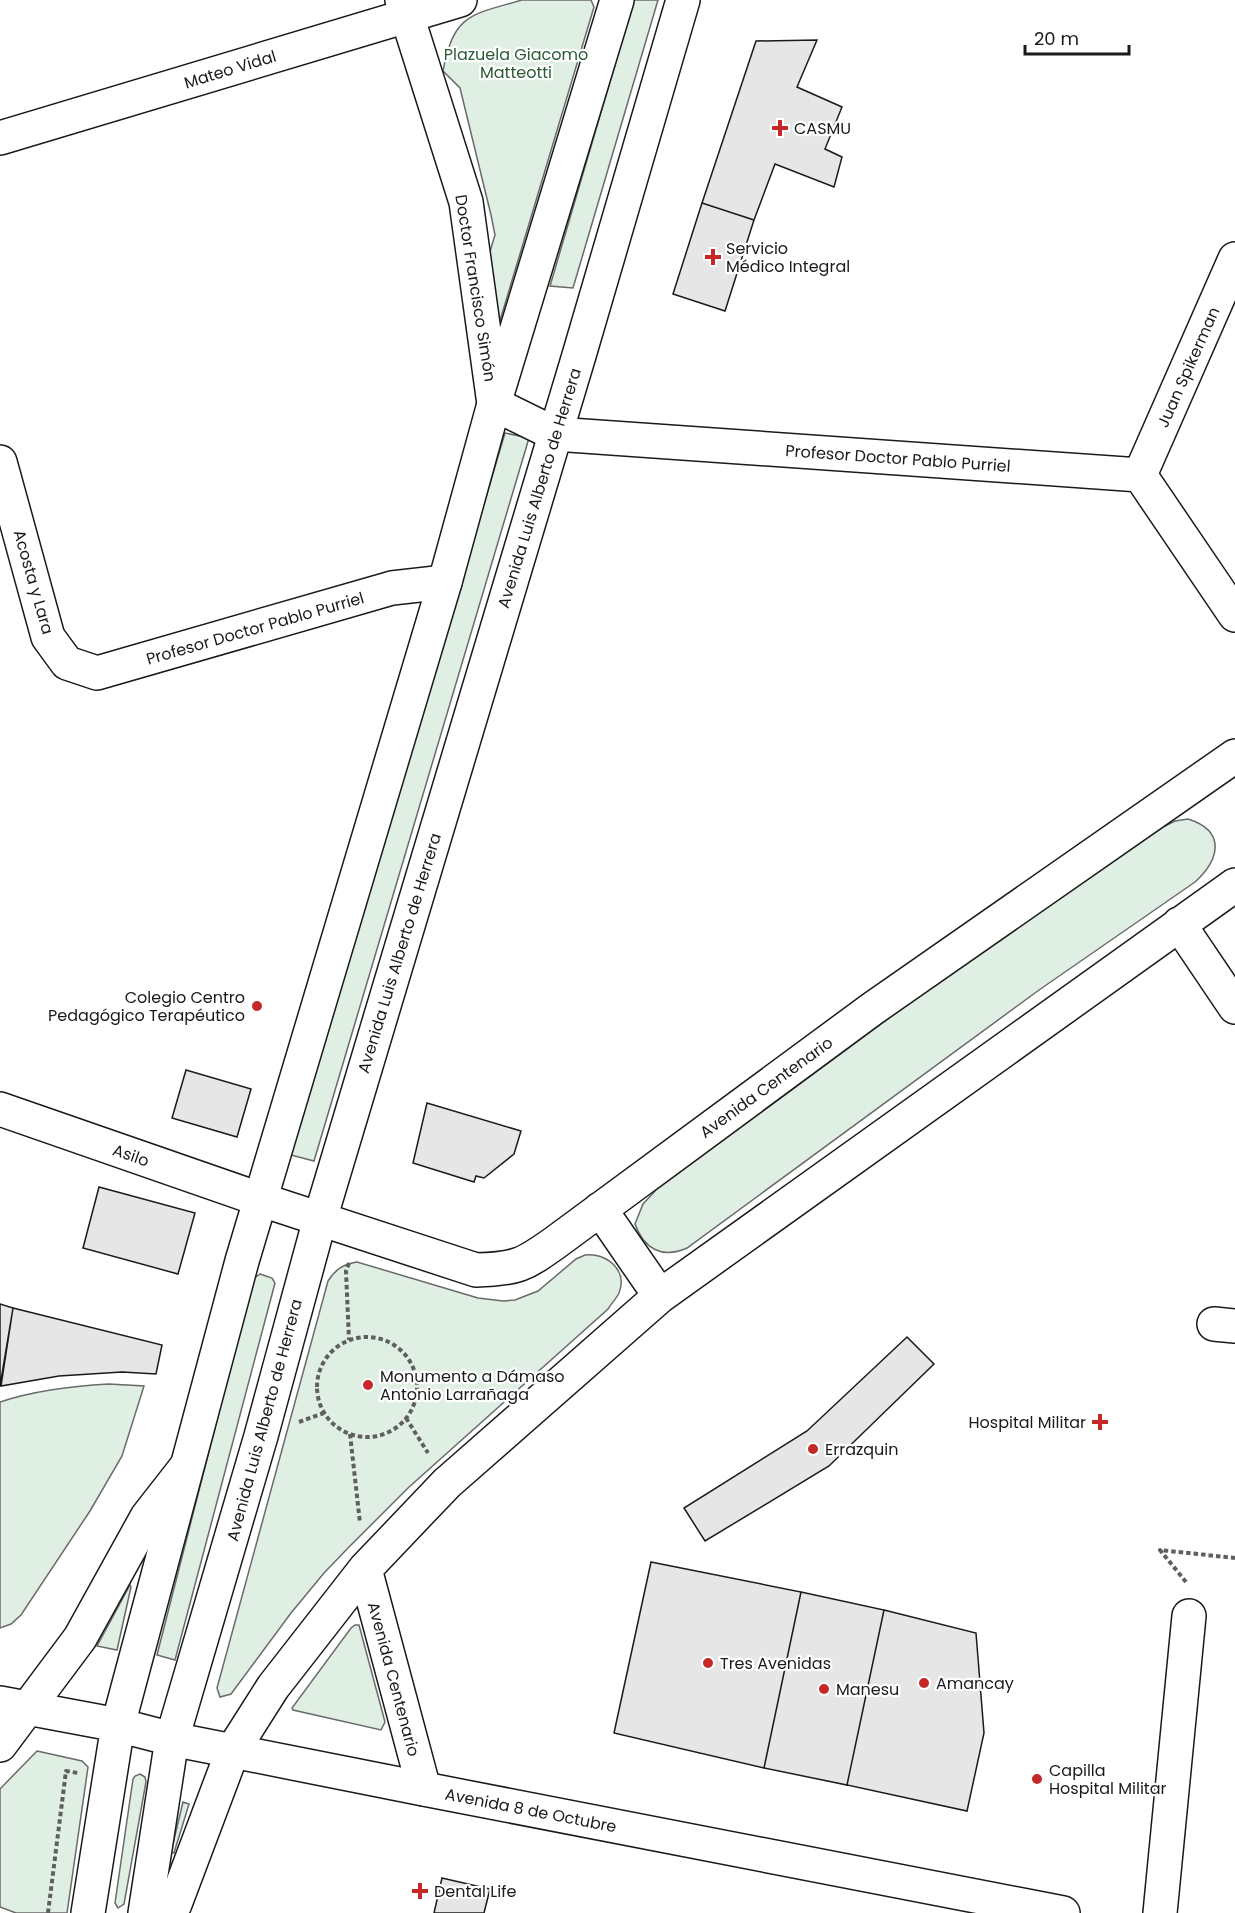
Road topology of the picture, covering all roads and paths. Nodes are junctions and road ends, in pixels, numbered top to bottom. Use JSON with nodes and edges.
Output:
{"nodes":[{"id":1,"x":460,"y":0,"type":"edge"},
{"id":2,"x":616,"y":0,"type":"edge"},
{"id":3,"x":682,"y":0,"type":"edge"},
{"id":4,"x":405,"y":8,"type":"edge"},
{"id":5,"x":0,"y":138,"type":"edge"},
{"id":6,"x":1235,"y":259,"type":"edge"},
{"id":7,"x":494,"y":404,"type":"junction"},
{"id":8,"x":555,"y":434,"type":"junction"},
{"id":9,"x":0,"y":462,"type":"edge"},
{"id":10,"x":1140,"y":475,"type":"junction"},
{"id":11,"x":445,"y":582,"type":"junction"},
{"id":12,"x":1235,"y":615,"type":"edge"},
{"id":13,"x":66,"y":663,"type":"joint"},
{"id":14,"x":1235,"y":756,"type":"edge"},
{"id":15,"x":1235,"y":885,"type":"edge"},
{"id":16,"x":1179,"y":924,"type":"junction"},
{"id":17,"x":1235,"y":1007,"type":"edge"},
{"id":18,"x":0,"y":1109,"type":"edge"},
{"id":19,"x":262,"y":1200,"type":"junction"},
{"id":20,"x":600,"y":1209,"type":"junction"},
{"id":21,"x":320,"y":1219,"type":"junction"},
{"id":22,"x":361,"y":1231,"type":"junction"},
{"id":23,"x":660,"y":1296,"type":"junction"},
{"id":24,"x":349,"y":1340,"type":"junction"},
{"id":25,"x":406,"y":1418,"type":"junction"},
{"id":26,"x":350,"y":1434,"type":"junction"},
{"id":27,"x":186,"y":1467,"type":"junction"},
{"id":28,"x":447,"y":1483,"type":"junction"},
{"id":29,"x":1235,"y":1557,"type":"edge"},
{"id":30,"x":365,"y":1569,"type":"junction"},
{"id":31,"x":1188,"y":1616,"type":"joint"},
{"id":32,"x":14,"y":1706,"type":"edge"},
{"id":33,"x":118,"y":1725,"type":"junction"},
{"id":34,"x":172,"y":1739,"type":"junction"},
{"id":35,"x":0,"y":1745,"type":"edge"},
{"id":36,"x":233,"y":1750,"type":"junction"},
{"id":37,"x":66,"y":1771,"type":"dead end"},
{"id":38,"x":424,"y":1789,"type":"junction"},
{"id":39,"x":48,"y":1913,"type":"edge"},
{"id":40,"x":88,"y":1913,"type":"edge"},
{"id":41,"x":145,"y":1913,"type":"edge"},
{"id":42,"x":169,"y":1913,"type":"edge"},
{"id":43,"x":1064,"y":1913,"type":"edge"},
{"id":44,"x":1160,"y":1913,"type":"edge"}],
"edges":[{"from":1,"to":4,"type":"street","name":"Mateo Vidal"},
{"from":2,"to":7,"type":"street"},
{"from":3,"to":8,"type":"street","name":"Avenida Luis Alberto de Herrera"},
{"from":4,"to":5,"type":"street","name":"Mateo Vidal"},
{"from":4,"to":7,"type":"street","name":"Doctor Francisco Simón"},
{"from":6,"to":10,"type":"street","name":"Juan Spikerman"},
{"from":7,"to":8,"type":"street","name":"Profesor Doctor Pablo Purriel"},
{"from":7,"to":11,"type":"street"},
{"from":8,"to":10,"type":"street","name":"Profesor Doctor Pablo Purriel"},
{"from":8,"to":21,"type":"street","name":"Avenida Luis Alberto de Herrera"},
{"from":9,"to":13,"type":"street","name":"Acosta y Lara"},
{"from":10,"to":12,"type":"street"},
{"from":11,"to":13,"type":"street","name":"Profesor Doctor Pablo Purriel"},
{"from":11,"to":19,"type":"street"},
{"from":14,"to":20,"type":"street","name":"Avenida Centenario"},
{"from":15,"to":16,"type":"street","name":"Avenida Centenario"},
{"from":16,"to":17,"type":"street"},
{"from":16,"to":23,"type":"street","name":"Avenida Centenario"},
{"from":18,"to":19,"type":"street","name":"Asilo"},
{"from":19,"to":21,"type":"street","name":"Avenida Centenario"},
{"from":19,"to":27,"type":"street"},
{"from":20,"to":22,"type":"street","name":"Avenida Centenario"},
{"from":20,"to":23,"type":"street"},
{"from":21,"to":22,"type":"street","name":"Avenida Centenario"},
{"from":21,"to":34,"type":"street","name":"Avenida Luis Alberto de Herrera"},
{"from":22,"to":24,"type":"path"},
{"from":23,"to":28,"type":"street","name":"Avenida Centenario"},
{"from":24,"to":25,"type":"path"},
{"from":24,"to":26,"type":"path"},
{"from":25,"to":26,"type":"path"},
{"from":25,"to":28,"type":"path"},
{"from":26,"to":30,"type":"path"},
{"from":27,"to":32,"type":"street"},
{"from":27,"to":33,"type":"street"},
{"from":28,"to":30,"type":"street","name":"Avenida Centenario"},
{"from":29,"to":31,"type":"path"},
{"from":30,"to":36,"type":"street","name":"Avenida Centenario"},
{"from":30,"to":38,"type":"street","name":"Avenida Centenario"},
{"from":31,"to":44,"type":"street"},
{"from":32,"to":33,"type":"street","name":"Avenida 8 de Octubre"},
{"from":32,"to":35,"type":"street"},
{"from":33,"to":34,"type":"street","name":"Avenida 8 de Octubre"},
{"from":33,"to":40,"type":"street"},
{"from":34,"to":36,"type":"street","name":"Avenida 8 de Octubre"},
{"from":34,"to":41,"type":"street","name":"Avenida Luis Alberto de Herrera"},
{"from":36,"to":38,"type":"street","name":"Avenida 8 de Octubre"},
{"from":36,"to":42,"type":"street"},
{"from":37,"to":39,"type":"path"},
{"from":38,"to":43,"type":"street","name":"Avenida 8 de Octubre"}]}
